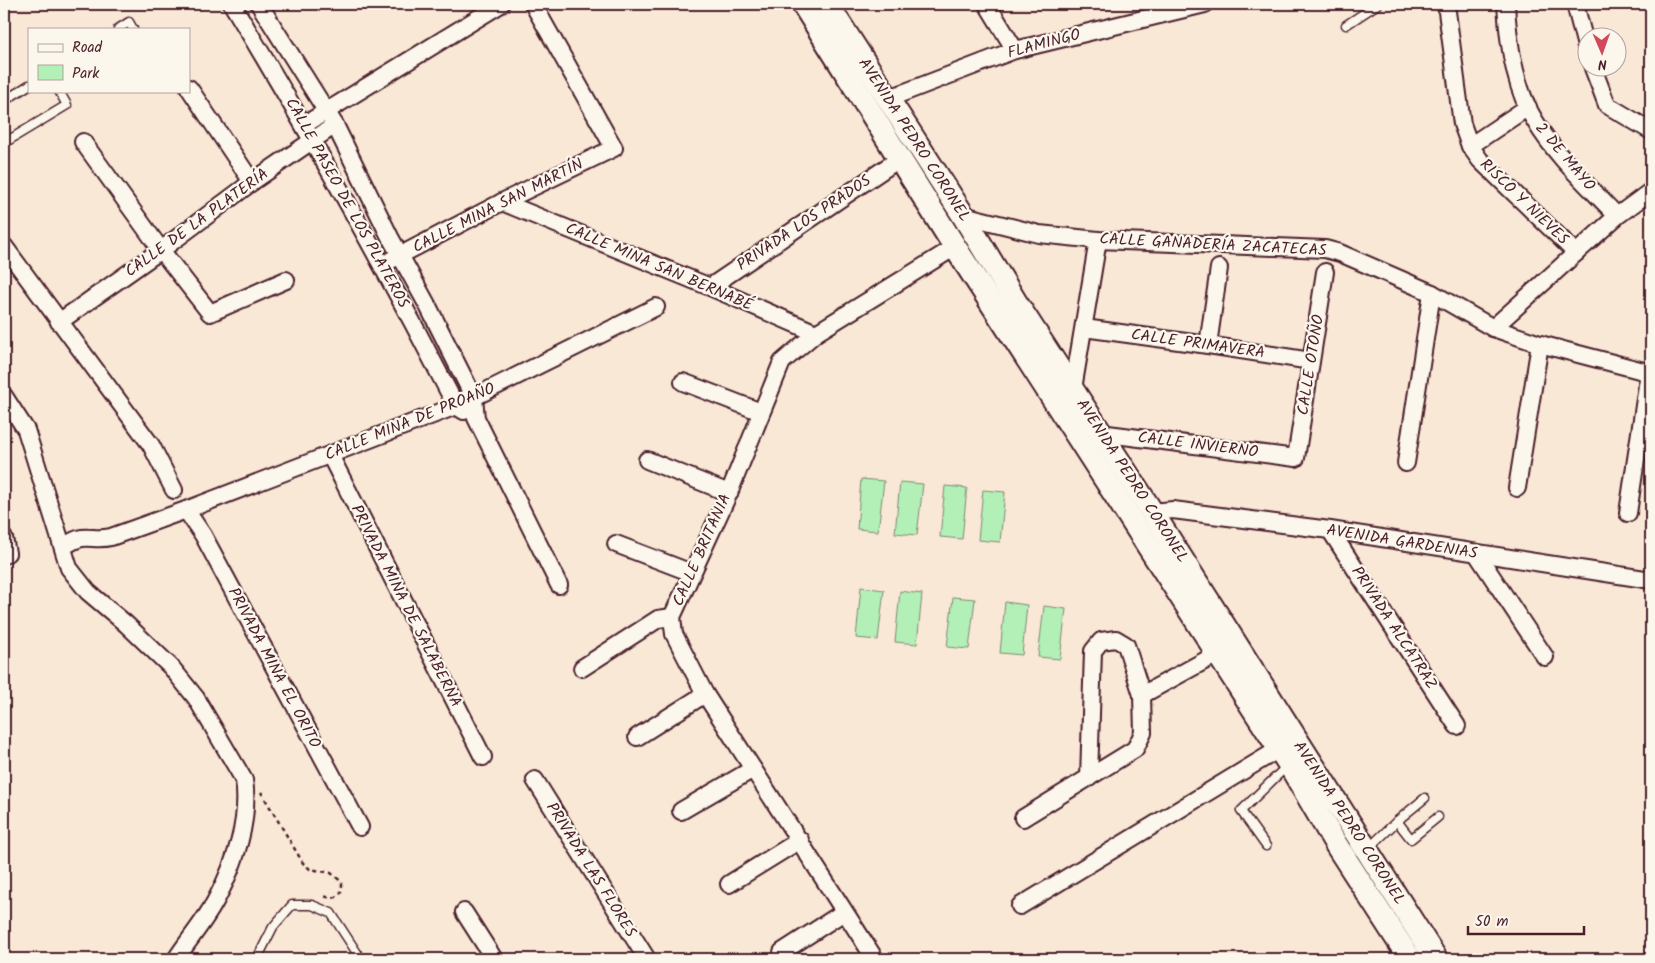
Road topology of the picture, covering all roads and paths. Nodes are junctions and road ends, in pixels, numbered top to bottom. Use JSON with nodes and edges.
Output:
{"nodes":[{"id":1,"x":232,"y":4,"type":"edge"},
{"id":2,"x":259,"y":4,"type":"edge"},
{"id":3,"x":501,"y":4,"type":"edge"},
{"id":4,"x":533,"y":4,"type":"edge"},
{"id":5,"x":987,"y":4,"type":"edge"},
{"id":6,"x":1205,"y":4,"type":"edge"},
{"id":7,"x":1378,"y":4,"type":"edge"},
{"id":8,"x":1446,"y":4,"type":"edge"},
{"id":9,"x":1506,"y":4,"type":"edge"},
{"id":10,"x":1575,"y":4,"type":"edge"},
{"id":11,"x":817,"y":7,"type":"edge"},
{"id":12,"x":1156,"y":9,"type":"edge"},
{"id":13,"x":1346,"y":25,"type":"dead end"},
{"id":14,"x":120,"y":28,"type":"edge"},
{"id":15,"x":133,"y":28,"type":"edge"},
{"id":16,"x":1581,"y":28,"type":"edge"},
{"id":17,"x":1014,"y":50,"type":"junction"},
{"id":18,"x":1596,"y":78,"type":"edge"},
{"id":19,"x":28,"y":86,"type":"edge"},
{"id":20,"x":190,"y":89,"type":"edge"},
{"id":21,"x":60,"y":92,"type":"edge"},
{"id":22,"x":887,"y":99,"type":"junction"},
{"id":23,"x":4,"y":101,"type":"edge"},
{"id":24,"x":1528,"y":107,"type":"junction"},
{"id":25,"x":327,"y":110,"type":"junction"},
{"id":26,"x":304,"y":125,"type":"junction"},
{"id":27,"x":335,"y":125,"type":"junction"},
{"id":28,"x":1651,"y":132,"type":"edge"},
{"id":29,"x":312,"y":140,"type":"junction"},
{"id":30,"x":83,"y":142,"type":"dead end"},
{"id":31,"x":4,"y":143,"type":"edge"},
{"id":32,"x":1470,"y":146,"type":"junction"},
{"id":33,"x":899,"y":158,"type":"junction"},
{"id":34,"x":252,"y":182,"type":"junction"},
{"id":35,"x":1651,"y":191,"type":"edge"},
{"id":36,"x":502,"y":202,"type":"junction"},
{"id":37,"x":963,"y":215,"type":"junction"},
{"id":38,"x":1617,"y":216,"type":"junction"},
{"id":39,"x":1098,"y":240,"type":"junction"},
{"id":40,"x":4,"y":246,"type":"edge"},
{"id":41,"x":955,"y":247,"type":"junction"},
{"id":42,"x":161,"y":250,"type":"junction"},
{"id":43,"x":1576,"y":253,"type":"junction"},
{"id":44,"x":400,"y":255,"type":"junction"},
{"id":45,"x":383,"y":265,"type":"junction"},
{"id":46,"x":1219,"y":268,"type":"dead end"},
{"id":47,"x":1325,"y":272,"type":"dead end"},
{"id":48,"x":286,"y":280,"type":"dead end"},
{"id":49,"x":710,"y":287,"type":"junction"},
{"id":50,"x":1432,"y":293,"type":"junction"},
{"id":51,"x":656,"y":307,"type":"dead end"},
{"id":52,"x":59,"y":322,"type":"junction"},
{"id":53,"x":1084,"y":328,"type":"junction"},
{"id":54,"x":1493,"y":328,"type":"junction"},
{"id":55,"x":816,"y":333,"type":"junction"},
{"id":56,"x":1540,"y":344,"type":"junction"},
{"id":57,"x":1208,"y":345,"type":"junction"},
{"id":58,"x":1311,"y":361,"type":"junction"},
{"id":59,"x":1650,"y":373,"type":"edge"},
{"id":60,"x":683,"y":382,"type":"dead end"},
{"id":61,"x":1073,"y":389,"type":"junction"},
{"id":62,"x":4,"y":396,"type":"edge"},
{"id":63,"x":474,"y":398,"type":"junction"},
{"id":64,"x":456,"y":406,"type":"junction"},
{"id":65,"x":1060,"y":411,"type":"junction"},
{"id":66,"x":761,"y":412,"type":"junction"},
{"id":67,"x":476,"y":418,"type":"junction"},
{"id":68,"x":1100,"y":432,"type":"junction"},
{"id":69,"x":330,"y":455,"type":"junction"},
{"id":70,"x":1296,"y":458,"type":"joint"},
{"id":71,"x":647,"y":460,"type":"dead end"},
{"id":72,"x":1406,"y":463,"type":"dead end"},
{"id":73,"x":1517,"y":488,"type":"dead end"},
{"id":74,"x":174,"y":490,"type":"dead end"},
{"id":75,"x":729,"y":493,"type":"junction"},
{"id":76,"x":186,"y":510,"type":"junction"},
{"id":77,"x":1152,"y":512,"type":"junction"},
{"id":78,"x":1628,"y":513,"type":"dead end"},
{"id":79,"x":1330,"y":530,"type":"junction"},
{"id":80,"x":4,"y":538,"type":"edge"},
{"id":81,"x":616,"y":544,"type":"dead end"},
{"id":82,"x":63,"y":547,"type":"junction"},
{"id":83,"x":1477,"y":554,"type":"junction"},
{"id":84,"x":4,"y":555,"type":"edge"},
{"id":85,"x":692,"y":573,"type":"junction"},
{"id":86,"x":1651,"y":580,"type":"edge"},
{"id":87,"x":559,"y":585,"type":"dead end"},
{"id":88,"x":672,"y":617,"type":"junction"},
{"id":89,"x":1217,"y":654,"type":"junction"},
{"id":90,"x":1544,"y":657,"type":"dead end"},
{"id":91,"x":582,"y":668,"type":"dead end"},
{"id":92,"x":705,"y":694,"type":"junction"},
{"id":93,"x":1142,"y":695,"type":"junction"},
{"id":94,"x":1457,"y":726,"type":"dead end"},
{"id":95,"x":637,"y":737,"type":"dead end"},
{"id":96,"x":1292,"y":752,"type":"junction"},
{"id":97,"x":483,"y":757,"type":"dead end"},
{"id":98,"x":753,"y":768,"type":"junction"},
{"id":99,"x":1089,"y":778,"type":"junction"},
{"id":100,"x":535,"y":780,"type":"dead end"},
{"id":101,"x":246,"y":792,"type":"junction"},
{"id":102,"x":1425,"y":798,"type":"dead end"},
{"id":103,"x":681,"y":811,"type":"dead end"},
{"id":104,"x":1438,"y":817,"type":"dead end"},
{"id":105,"x":1023,"y":818,"type":"dead end"},
{"id":106,"x":1397,"y":821,"type":"junction"},
{"id":107,"x":360,"y":827,"type":"dead end"},
{"id":108,"x":800,"y":840,"type":"junction"},
{"id":109,"x":1266,"y":846,"type":"dead end"},
{"id":110,"x":1366,"y":850,"type":"junction"},
{"id":111,"x":729,"y":884,"type":"dead end"},
{"id":112,"x":318,"y":895,"type":"dead end"},
{"id":113,"x":1020,"y":906,"type":"dead end"},
{"id":114,"x":464,"y":912,"type":"dead end"},
{"id":115,"x":844,"y":912,"type":"junction"},
{"id":116,"x":782,"y":952,"type":"dead end"},
{"id":117,"x":176,"y":959,"type":"edge"},
{"id":118,"x":257,"y":959,"type":"edge"},
{"id":119,"x":361,"y":959,"type":"edge"},
{"id":120,"x":494,"y":959,"type":"edge"},
{"id":121,"x":647,"y":959,"type":"edge"},
{"id":122,"x":875,"y":959,"type":"edge"},
{"id":123,"x":1410,"y":959,"type":"edge"},
{"id":124,"x":1436,"y":959,"type":"edge"}],
"edges":[{"from":1,"to":26,"type":"street","name":"CALLE PASEO DE LOS PLATEROS"},
{"from":2,"to":25,"type":"street","name":"CALLE PASEO DE LOS PLATEROS"},
{"from":3,"to":25,"type":"street"},
{"from":4,"to":36,"type":"street","name":"CALLE MINA SAN MARTÍN"},
{"from":5,"to":17,"type":"street"},
{"from":6,"to":12,"type":"street","name":"FLAMINGO"},
{"from":7,"to":13,"type":"lane"},
{"from":8,"to":32,"type":"street","name":"RISCO Y NIEVES"},
{"from":9,"to":24,"type":"street","name":"2 DE MAYO"},
{"from":10,"to":16,"type":"street"},
{"from":11,"to":22,"type":"main road","name":"AVENIDA PEDRO CORONEL"},
{"from":11,"to":33,"type":"main road","name":"AVENIDA PEDRO CORONEL"},
{"from":12,"to":17,"type":"street","name":"FLAMINGO"},
{"from":14,"to":15,"type":"lane"},
{"from":17,"to":22,"type":"street","name":"FLAMINGO"},
{"from":18,"to":28,"type":"street"},
{"from":19,"to":23,"type":"lane"},
{"from":20,"to":34,"type":"street"},
{"from":21,"to":31,"type":"lane"},
{"from":22,"to":37,"type":"main road","name":"AVENIDA PEDRO CORONEL"},
{"from":24,"to":32,"type":"street"},
{"from":24,"to":38,"type":"street","name":"2 DE MAYO"},
{"from":25,"to":26,"type":"street"},
{"from":25,"to":27,"type":"street","name":"CALLE PASEO DE LOS PLATEROS"},
{"from":26,"to":29,"type":"street","name":"CALLE PASEO DE LOS PLATEROS"},
{"from":27,"to":29,"type":"street","name":"CALLE DE LA PLATERÍA"},
{"from":27,"to":44,"type":"street","name":"CALLE PASEO DE LOS PLATEROS"},
{"from":29,"to":34,"type":"street","name":"CALLE DE LA PLATERÍA"},
{"from":29,"to":45,"type":"street","name":"CALLE PASEO DE LOS PLATEROS"},
{"from":30,"to":42,"type":"street"},
{"from":32,"to":43,"type":"street","name":"RISCO Y NIEVES"},
{"from":33,"to":41,"type":"main road","name":"AVENIDA PEDRO CORONEL"},
{"from":33,"to":49,"type":"street","name":"PRIVADA LOS PRADOS"},
{"from":34,"to":42,"type":"street","name":"CALLE DE LA PLATERÍA"},
{"from":35,"to":38,"type":"street"},
{"from":36,"to":44,"type":"street","name":"CALLE MINA SAN MARTÍN"},
{"from":36,"to":49,"type":"street","name":"CALLE MINA SAN BERNABÉ"},
{"from":37,"to":39,"type":"street","name":"CALLE GANADERÍA ZACATECAS"},
{"from":37,"to":61,"type":"main road","name":"AVENIDA PEDRO CORONEL"},
{"from":38,"to":43,"type":"street"},
{"from":39,"to":50,"type":"street","name":"CALLE GANADERÍA ZACATECAS"},
{"from":39,"to":53,"type":"street"},
{"from":40,"to":52,"type":"street"},
{"from":41,"to":55,"type":"street","name":"CALLE BRITANIA"},
{"from":41,"to":65,"type":"main road","name":"AVENIDA PEDRO CORONEL"},
{"from":42,"to":48,"type":"street"},
{"from":42,"to":52,"type":"street","name":"CALLE DE LA PLATERÍA"},
{"from":43,"to":54,"type":"street"},
{"from":44,"to":45,"type":"street","name":"CALLE MINA SAN MARTÍN"},
{"from":44,"to":63,"type":"street","name":"CALLE PASEO DE LOS PLATEROS"},
{"from":45,"to":64,"type":"street","name":"CALLE PASEO DE LOS PLATEROS"},
{"from":46,"to":57,"type":"street"},
{"from":47,"to":58,"type":"street","name":"CALLE OTOÑO"},
{"from":49,"to":55,"type":"street","name":"CALLE MINA SAN BERNABÉ"},
{"from":50,"to":54,"type":"street","name":"CALLE GANADERÍA ZACATECAS"},
{"from":50,"to":72,"type":"street"},
{"from":51,"to":63,"type":"street","name":"CALLE MINA DE PROAÑO"},
{"from":52,"to":74,"type":"street"},
{"from":53,"to":57,"type":"street","name":"CALLE PRIMAVERA"},
{"from":53,"to":61,"type":"street"},
{"from":54,"to":56,"type":"street","name":"CALLE GANADERÍA ZACATECAS"},
{"from":55,"to":66,"type":"street","name":"CALLE BRITANIA"},
{"from":56,"to":59,"type":"street","name":"CALLE GANADERÍA ZACATECAS"},
{"from":56,"to":73,"type":"street"},
{"from":57,"to":58,"type":"street","name":"CALLE PRIMAVERA"},
{"from":58,"to":70,"type":"street","name":"CALLE OTOÑO"},
{"from":59,"to":78,"type":"street"},
{"from":60,"to":66,"type":"street"},
{"from":61,"to":65,"type":"street"},
{"from":61,"to":68,"type":"main road","name":"AVENIDA PEDRO CORONEL"},
{"from":62,"to":82,"type":"street"},
{"from":63,"to":64,"type":"street","name":"CALLE MINA DE PROAÑO"},
{"from":63,"to":67,"type":"street"},
{"from":64,"to":67,"type":"street"},
{"from":64,"to":69,"type":"street","name":"CALLE MINA DE PROAÑO"},
{"from":65,"to":89,"type":"main road","name":"AVENIDA PEDRO CORONEL"},
{"from":66,"to":75,"type":"street","name":"CALLE BRITANIA"},
{"from":67,"to":87,"type":"street"},
{"from":68,"to":70,"type":"street","name":"CALLE INVIERNO"},
{"from":68,"to":77,"type":"main road","name":"AVENIDA PEDRO CORONEL"},
{"from":69,"to":76,"type":"street","name":"CALLE MINA DE PROAÑO"},
{"from":69,"to":97,"type":"street","name":"PRIVADA MINA DE SALABERNA"},
{"from":71,"to":75,"type":"street"},
{"from":75,"to":85,"type":"street","name":"CALLE BRITANIA"},
{"from":76,"to":82,"type":"street","name":"CALLE MINA DE PROAÑO"},
{"from":76,"to":107,"type":"street","name":"PRIVADA MINA EL ORITO"},
{"from":77,"to":79,"type":"street","name":"AVENIDA GARDENIAS"},
{"from":77,"to":96,"type":"main road","name":"AVENIDA PEDRO CORONEL"},
{"from":79,"to":83,"type":"street","name":"AVENIDA GARDENIAS"},
{"from":79,"to":94,"type":"street","name":"PRIVADA ALCATRAZ"},
{"from":80,"to":84,"type":"street"},
{"from":81,"to":85,"type":"street"},
{"from":82,"to":101,"type":"street"},
{"from":83,"to":86,"type":"street","name":"AVENIDA GARDENIAS"},
{"from":83,"to":90,"type":"street"},
{"from":85,"to":88,"type":"street","name":"CALLE BRITANIA"},
{"from":88,"to":91,"type":"street"},
{"from":88,"to":92,"type":"street","name":"CALLE BRITANIA"},
{"from":89,"to":93,"type":"street"},
{"from":89,"to":96,"type":"main road","name":"AVENIDA PEDRO CORONEL"},
{"from":92,"to":95,"type":"street"},
{"from":92,"to":98,"type":"street","name":"CALLE BRITANIA"},
{"from":93,"to":99,"type":"street"},
{"from":93,"to":99,"type":"street"},
{"from":96,"to":109,"type":"lane"},
{"from":96,"to":110,"type":"main road","name":"AVENIDA PEDRO CORONEL"},
{"from":96,"to":113,"type":"street"},
{"from":96,"to":123,"type":"main road","name":"AVENIDA PEDRO CORONEL"},
{"from":98,"to":103,"type":"street"},
{"from":98,"to":108,"type":"street","name":"CALLE BRITANIA"},
{"from":99,"to":105,"type":"street"},
{"from":100,"to":121,"type":"street","name":"PRIVADA LAS FLORES"},
{"from":101,"to":112,"type":"path"},
{"from":101,"to":117,"type":"street"},
{"from":102,"to":106,"type":"lane"},
{"from":104,"to":106,"type":"lane"},
{"from":106,"to":110,"type":"lane"},
{"from":108,"to":111,"type":"street"},
{"from":108,"to":115,"type":"street","name":"CALLE BRITANIA"},
{"from":110,"to":124,"type":"main road","name":"AVENIDA PEDRO CORONEL"},
{"from":114,"to":120,"type":"street"},
{"from":115,"to":116,"type":"street"},
{"from":115,"to":122,"type":"street","name":"CALLE BRITANIA"},
{"from":118,"to":119,"type":"lane"}]}
